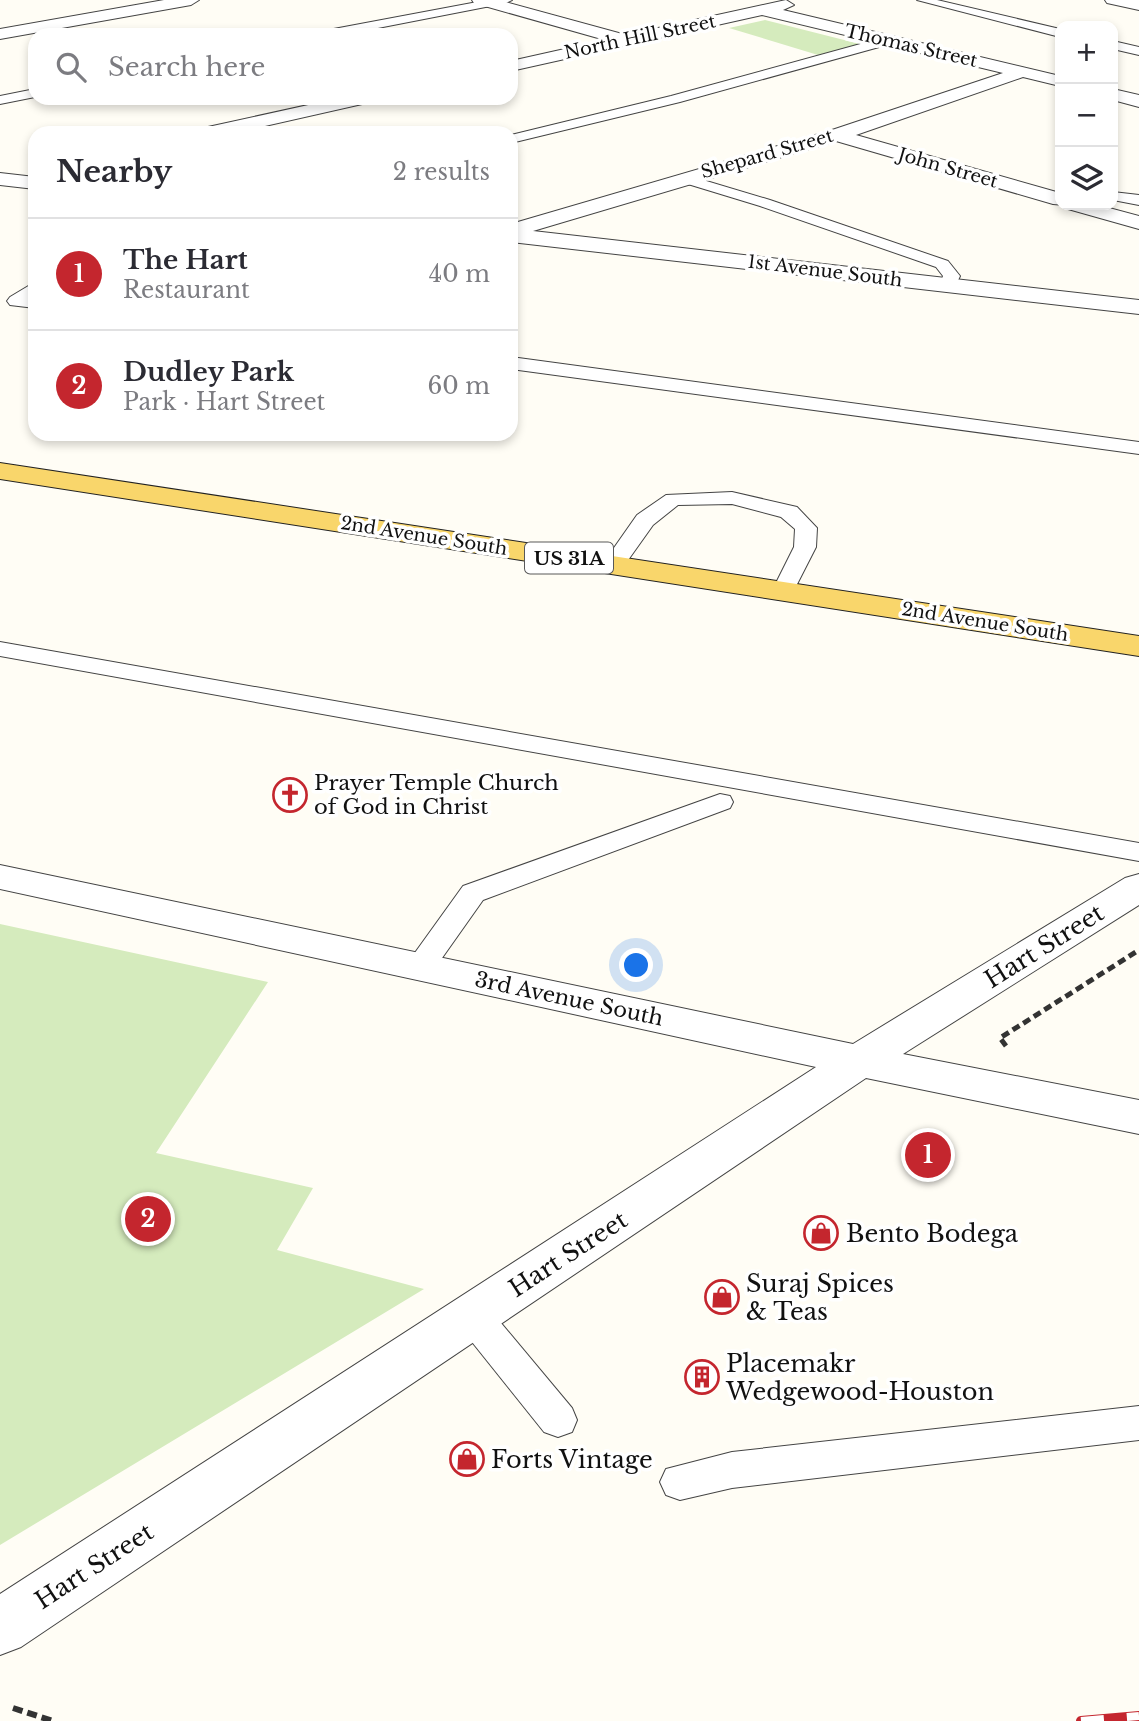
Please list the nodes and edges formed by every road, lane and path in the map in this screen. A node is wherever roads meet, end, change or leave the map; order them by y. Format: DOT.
graph roads {
  1 [pos="90,0"];
  2 [pos="191,0"];
  3 [pos="923,0"];
  4 [pos="1113,0"];
  5 [pos="491,1"];
  6 [pos="798,3"];
  7 [pos="1139,5"];
  8 [pos="761,10"];
  9 [pos="119,13"];
  10 [pos="34,28"];
  11 [pos="358,28"];
  12 [pos="28,29"];
  13 [pos="1055,32"];
  14 [pos="0,34"];
  15 [pos="625,40"];
  16 [pos="886,41"];
  17 [pos="1118,46"];
  18 [pos="1139,51"];
  19 [pos="518,63"];
  20 [pos="1022,72"];
  21 [pos="1055,81"];
  22 [pos="28,94"];
  23 [pos="1118,95"];
  24 [pos="0,100"];
  25 [pos="1139,101"];
  26 [pos="334,105"];
  27 [pos="239,126"];
  28 [pos="836,135"];
  29 [pos="518,137"];
  30 [pos="683,178"];
  31 [pos="1055,196"];
  32 [pos="1118,197"];
  33 [pos="1139,200"];
  34 [pos="1093,210"];
  35 [pos="1139,223"];
  36 [pos="518,231"];
  37 [pos="518,234"];
  38 [pos="948,285"];
  39 [pos="1139,285"];
  40 [pos="28,290"];
  41 [pos="8,300"];
  42 [pos="28,302"];
  43 [pos="1108,304"];
  44 [pos="1139,307"];
  45 [pos="518,364"];
  46 [pos="1139,447"];
  47 [pos="0,471"];
  48 [pos="613,565"];
  49 [pos="783,591"];
  50 [pos="1139,646"];
  51 [pos="0,649"];
  52 [pos="720,802"];
  53 [pos="1139,852"];
  54 [pos="0,877"];
  55 [pos="1139,887"];
  56 [pos="1139,950"];
  57 [pos="419,968"];
  58 [pos="1000,1038"];
  59 [pos="859,1061"];
  60 [pos="1139,1117"];
  61 [pos="473,1316"];
  62 [pos="558,1420"];
  63 [pos="1139,1423"];
  64 [pos="680,1482"];
  65 [pos="0,1627"];
  66 [pos="13,1708"];
  67 [pos="53,1721"];
  1 -- 9 [label="street"];
  2 -- 9 [label="street"];
  3 -- 13 [label="lane"];
  4 -- 7 [label="street"];
  5 -- 11 [label="lane"];
  5 -- 15 [label="street"];
  6 -- 8 [label="street, North Hill Street"];
  8 -- 15 [label="street, North Hill Street"];
  8 -- 16 [label="street, Thomas Street"];
  9 -- 10 [label="street"];
  12 -- 14 [label="street"];
  15 -- 19 [label="street, North Hill Street"];
  16 -- 20 [label="street, Thomas Street"];
  16 -- 29 [label="lane"];
  17 -- 18 [label="lane"];
  20 -- 21 [label="street, Thomas Street"];
  20 -- 28 [label="street, Shepard Street"];
  22 -- 24 [label="lane"];
  23 -- 25 [label="street"];
  26 -- 27 [label="street"];
  28 -- 30 [label="street, Shepard Street"];
  28 -- 31 [label="street, John Street"];
  30 -- 36 [label="street, Shepard Street"];
  30 -- 38 [label="lane"];
  32 -- 33 [label="lane"];
  34 -- 35 [label="street"];
  37 -- 38 [label="street, 1st Avenue South"];
  38 -- 43 [label="street, 1st Avenue South"];
  39 -- 43 [label="street"];
  40 -- 41 [label="lane"];
  41 -- 42 [label="lane"];
  43 -- 44 [label="street, 1st Avenue South"];
  45 -- 46 [label="lane"];
  47 -- 48 [label="main road, 2nd Avenue South / US 31A"];
  48 -- 49 [label="main road, 2nd Avenue South / US 31A"];
  48 -- 49 [label="lane"];
  49 -- 50 [label="main road, 2nd Avenue South / US 31A"];
  51 -- 53 [label="lane"];
  52 -- 57 [label="lane"];
  54 -- 57 [label="street, 3rd Avenue South"];
  55 -- 59 [label="street, Hart Street"];
  56 -- 58 [label="path"];
  57 -- 59 [label="street, 3rd Avenue South"];
  59 -- 60 [label="street, 3rd Avenue South"];
  59 -- 61 [label="street, Hart Street"];
  61 -- 62 [label="lane"];
  61 -- 65 [label="street, Hart Street"];
  63 -- 64 [label="lane"];
  66 -- 67 [label="path"];
}
